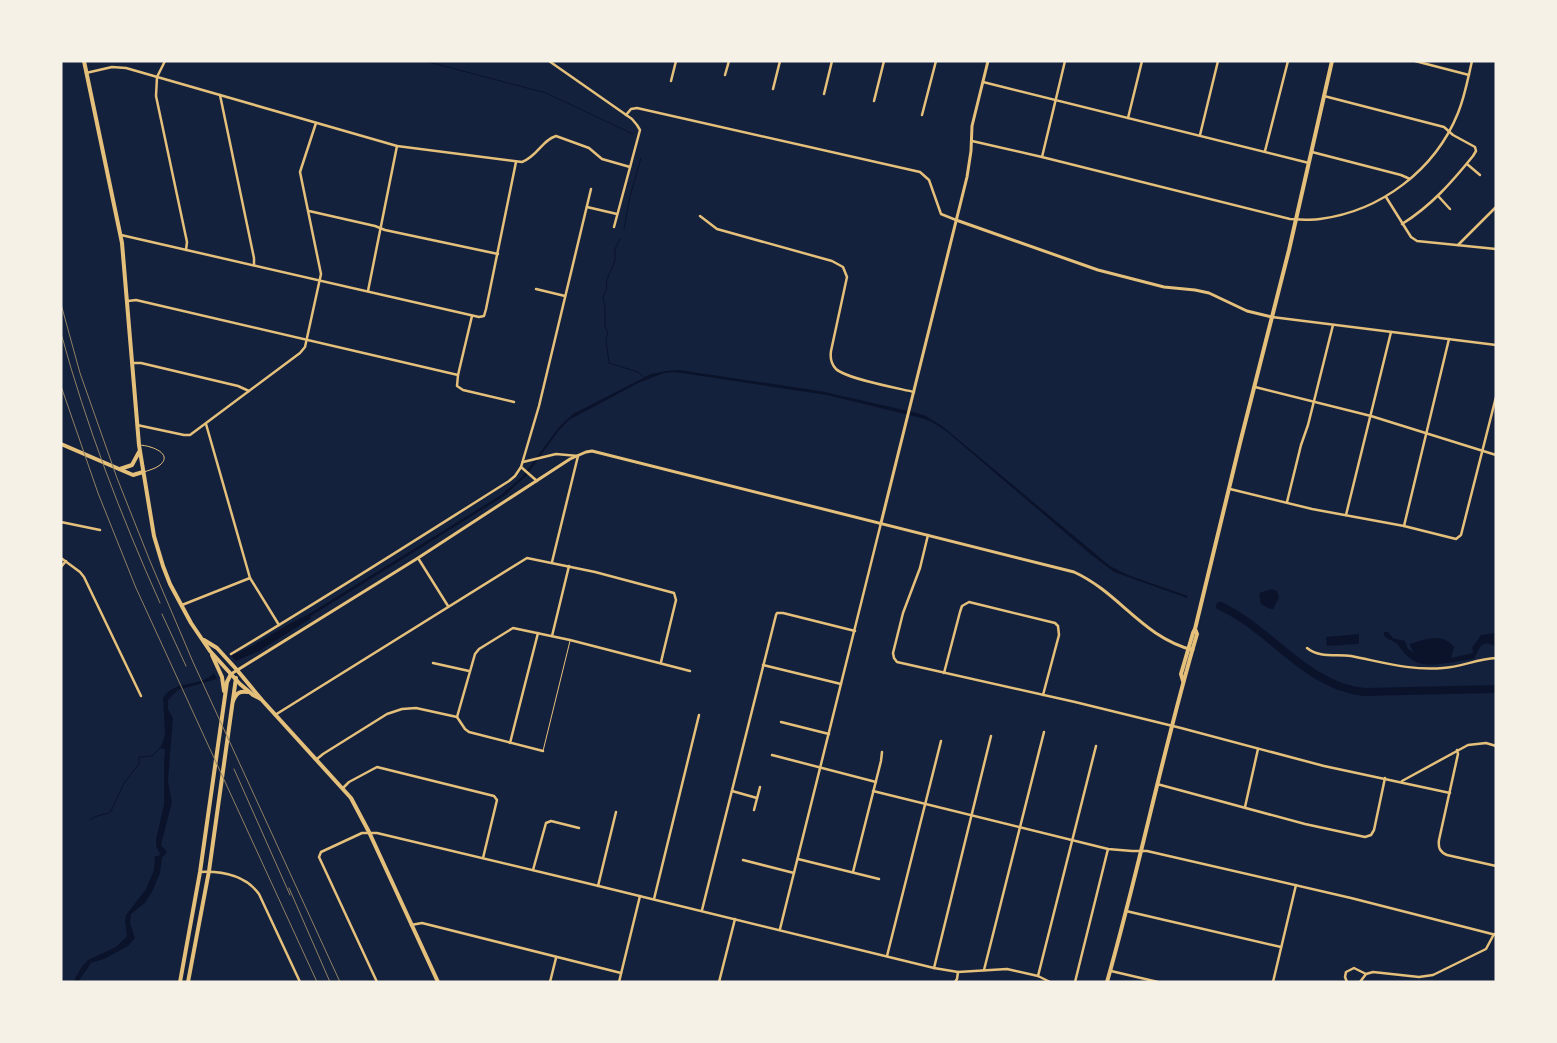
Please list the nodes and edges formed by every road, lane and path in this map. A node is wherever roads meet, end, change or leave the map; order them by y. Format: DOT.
graph roads {
  1 [pos="84,61"];
  2 [pos="166,61"];
  3 [pos="549,61"];
  4 [pos="676,61"];
  5 [pos="729,61"];
  6 [pos="780,61"];
  7 [pos="832,61"];
  8 [pos="884,61"];
  9 [pos="936,61"];
  10 [pos="988,61"];
  11 [pos="1065,61"];
  12 [pos="1142,61"];
  13 [pos="1218,61"];
  14 [pos="1288,61"];
  15 [pos="1332,61"];
  16 [pos="1415,61"];
  17 [pos="1472,61"];
  18 [pos="86,73"];
  19 [pos="725,75"];
  20 [pos="1468,75"];
  21 [pos="157,77"];
  22 [pos="671,81"];
  23 [pos="983,82"];
  24 [pos="773,89"];
  25 [pos="824,94"];
  26 [pos="220,95"];
  27 [pos="1324,96"];
  28 [pos="1055,100"];
  29 [pos="874,101"];
  30 [pos="626,115"];
  31 [pos="922,115"];
  32 [pos="1128,118"];
  33 [pos="316,123"];
  34 [pos="1449,131"];
  35 [pos="1200,135"];
  36 [pos="972,141"];
  37 [pos="397,146"];
  38 [pos="1265,151"];
  39 [pos="1312,152"];
  40 [pos="1042,157"];
  41 [pos="516,162"];
  42 [pos="1309,163"];
  43 [pos="1467,164"];
  44 [pos="630,167"];
  45 [pos="1480,175"];
  46 [pos="1410,179"];
  47 [pos="591,189"];
  48 [pos="1386,197"];
  49 [pos="1439,197"];
  50 [pos="586,207"];
  51 [pos="1496,207"];
  52 [pos="1450,208"];
  53 [pos="309,211"];
  54 [pos="617,214"];
  55 [pos="700,216"];
  56 [pos="1296,219"];
  57 [pos="956,220"];
  58 [pos="1402,224"];
  59 [pos="614,226"];
  60 [pos="381,228"];
  61 [pos="121,235"];
  62 [pos="1458,245"];
  63 [pos="186,250"];
  64 [pos="1496,250"];
  65 [pos="498,254"];
  66 [pos="254,265"];
  67 [pos="320,281"];
  68 [pos="536,289"];
  69 [pos="368,291"];
  70 [pos="565,296"];
  71 [pos="128,301"];
  72 [pos="472,316"];
  73 [pos="1272,317"];
  74 [pos="1333,325"];
  75 [pos="1391,332"];
  76 [pos="306,339"];
  77 [pos="1449,340"];
  78 [pos="1496,345"];
  79 [pos="133,363"];
  80 [pos="458,375"];
  81 [pos="1255,387"];
  82 [pos="249,391"];
  83 [pos="914,392"];
  84 [pos="1496,397"];
  85 [pos="1314,401"];
  86 [pos="514,402"];
  87 [pos="1371,416"];
  88 [pos="206,424"];
  89 [pos="137,425"];
  90 [pos="1426,434"];
  91 [pos="61,444"];
  92 [pos="139,445"];
  93 [pos="140,451"];
  94 [pos="1482,451"];
  95 [pos="1496,455"];
  96 [pos="578,456"];
  97 [pos="523,462"];
  98 [pos="521,467"];
  99 [pos="118,468"];
  100 [pos="143,472"];
  101 [pos="537,481"];
  102 [pos="1230,489"];
  103 [pos="1287,502"];
  104 [pos="1346,515"];
  105 [pos="61,522"];
  106 [pos="881,523"];
  107 [pos="1404,526"];
  108 [pos="100,530"];
  109 [pos="928,535"];
  110 [pos="61,558"];
  111 [pos="418,558"];
  112 [pos="66,562"];
  113 [pos="552,562"];
  114 [pos="569,566"];
  115 [pos="61,567"];
  116 [pos="250,578"];
  117 [pos="181,605"];
  118 [pos="448,606"];
  119 [pos="279,626"];
  120 [pos="855,631"];
  121 [pos="538,633"];
  122 [pos="552,636"];
  123 [pos="203,639"];
  124 [pos="570,640"];
  125 [pos="1307,648"];
  126 [pos="1191,649"];
  127 [pos="210,651"];
  128 [pos="231,654"];
  129 [pos="1496,658"];
  130 [pos="661,662"];
  131 [pos="433,663"];
  132 [pos="763,665"];
  133 [pos="469,671"];
  134 [pos="690,671"];
  135 [pos="944,673"];
  136 [pos="231,674"];
  137 [pos="236,674"];
  138 [pos="841,684"];
  139 [pos="253,695"];
  140 [pos="1043,695"];
  141 [pos="141,696"];
  142 [pos="261,699"];
  143 [pos="224,703"];
  144 [pos="231,705"];
  145 [pos="275,714"];
  146 [pos="700,715"];
  147 [pos="457,717"];
  148 [pos="781,722"];
  149 [pos="1171,726"];
  150 [pos="1044,732"];
  151 [pos="829,734"];
  152 [pos="991,736"];
  153 [pos="941,741"];
  154 [pos="510,742"];
  155 [pos="1096,746"];
  156 [pos="1496,746"];
  157 [pos="1258,749"];
  158 [pos="543,750"];
  159 [pos="1457,750"];
  160 [pos="882,752"];
  161 [pos="772,755"];
  162 [pos="317,759"];
  163 [pos="821,768"];
  164 [pos="1384,778"];
  165 [pos="876,782"];
  166 [pos="1401,782"];
  167 [pos="1157,784"];
  168 [pos="760,787"];
  169 [pos="343,788"];
  170 [pos="731,791"];
  171 [pos="874,791"];
  172 [pos="1450,793"];
  173 [pos="757,798"];
  174 [pos="925,804"];
  175 [pos="1245,807"];
  176 [pos="754,810"];
  177 [pos="616,812"];
  178 [pos="972,815"];
  179 [pos="1019,827"];
  180 [pos="579,828"];
  181 [pos="370,832"];
  182 [pos="1073,840"];
  183 [pos="1108,848"];
  184 [pos="1140,851"];
  185 [pos="483,858"];
  186 [pos="798,859"];
  187 [pos="743,860"];
  188 [pos="1496,866"];
  189 [pos="533,870"];
  190 [pos="209,871"];
  191 [pos="200,872"];
  192 [pos="854,872"];
  193 [pos="794,873"];
  194 [pos="879,879"];
  195 [pos="1296,885"];
  196 [pos="598,886"];
  197 [pos="640,896"];
  198 [pos="654,899"];
  199 [pos="702,910"];
  200 [pos="1126,911"];
  201 [pos="735,919"];
  202 [pos="411,925"];
  203 [pos="780,929"];
  204 [pos="1495,934"];
  205 [pos="1282,947"];
  206 [pos="887,956"];
  207 [pos="556,958"];
  208 [pos="934,968"];
  209 [pos="984,970"];
  210 [pos="1111,970"];
  211 [pos="958,972"];
  212 [pos="621,973"];
  213 [pos="1366,974"];
  214 [pos="1038,976"];
  215 [pos="180,982"];
  216 [pos="188,982"];
  217 [pos="300,982"];
  218 [pos="377,982"];
  219 [pos="438,982"];
  220 [pos="550,982"];
  221 [pos="618,982"];
  222 [pos="719,982"];
  223 [pos="955,982"];
  224 [pos="1050,982"];
  225 [pos="1075,982"];
  226 [pos="1107,982"];
  227 [pos="1158,982"];
  228 [pos="1273,982"];
  229 [pos="1347,982"];
  230 [pos="1360,982"];
  1 -- 18 [label="main road"];
  2 -- 21 [label="street"];
  3 -- 30 [label="street"];
  4 -- 22 [label="street"];
  5 -- 19 [label="street"];
  6 -- 24 [label="street"];
  7 -- 25 [label="street"];
  8 -- 29 [label="street"];
  9 -- 31 [label="street"];
  10 -- 23 [label="street"];
  11 -- 28 [label="street"];
  12 -- 32 [label="street"];
  13 -- 35 [label="street"];
  14 -- 38 [label="street"];
  15 -- 27 [label="main road"];
  16 -- 20 [label="street"];
  17 -- 20 [label="street"];
  18 -- 21 [label="street"];
  18 -- 61 [label="main road"];
  20 -- 34 [label="street"];
  21 -- 26 [label="street"];
  21 -- 63 [label="street"];
  23 -- 28 [label="street"];
  23 -- 36 [label="street"];
  26 -- 33 [label="street"];
  26 -- 66 [label="street"];
  27 -- 34 [label="street"];
  27 -- 39 [label="main road"];
  28 -- 32 [label="street"];
  28 -- 40 [label="street"];
  30 -- 44 [label="street"];
  30 -- 57 [label="street"];
  32 -- 35 [label="street"];
  33 -- 37 [label="street"];
  33 -- 53 [label="street"];
  34 -- 43 [label="street"];
  34 -- 46 [label="street"];
  35 -- 38 [label="street"];
  36 -- 40 [label="street"];
  36 -- 57 [label="street"];
  37 -- 41 [label="street"];
  37 -- 60 [label="street"];
  38 -- 42 [label="street"];
  39 -- 42 [label="main road"];
  39 -- 46 [label="street"];
  40 -- 56 [label="street"];
  41 -- 44 [label="street"];
  41 -- 65 [label="street"];
  42 -- 56 [label="main road"];
  43 -- 45 [label="street"];
  43 -- 49 [label="street"];
  44 -- 54 [label="street"];
  46 -- 48 [label="street"];
  47 -- 50 [label="street"];
  48 -- 56 [label="street"];
  48 -- 58 [label="street"];
  49 -- 52 [label="street"];
  49 -- 58 [label="street"];
  50 -- 54 [label="street"];
  50 -- 70 [label="street"];
  51 -- 62 [label="street"];
  53 -- 60 [label="street"];
  53 -- 67 [label="street"];
  54 -- 59 [label="street"];
  55 -- 83 [label="street"];
  56 -- 73 [label="main road"];
  57 -- 73 [label="street"];
  57 -- 83 [label="street"];
  58 -- 62 [label="street"];
  60 -- 65 [label="street"];
  60 -- 69 [label="street"];
  61 -- 63 [label="street"];
  61 -- 71 [label="main road"];
  62 -- 64 [label="street"];
  63 -- 66 [label="street"];
  65 -- 72 [label="street"];
  66 -- 67 [label="street"];
  67 -- 69 [label="street"];
  67 -- 76 [label="street"];
  68 -- 70 [label="street"];
  69 -- 72 [label="street"];
  70 -- 97 [label="street"];
  71 -- 76 [label="street"];
  71 -- 79 [label="main road"];
  72 -- 80 [label="street"];
  73 -- 74 [label="street"];
  73 -- 81 [label="main road"];
  74 -- 75 [label="street"];
  74 -- 85 [label="street"];
  75 -- 77 [label="street"];
  75 -- 87 [label="street"];
  76 -- 80 [label="street"];
  76 -- 82 [label="street"];
  77 -- 78 [label="street"];
  77 -- 90 [label="street"];
  79 -- 82 [label="street"];
  79 -- 89 [label="main road"];
  80 -- 86 [label="street"];
  81 -- 85 [label="street"];
  81 -- 102 [label="main road"];
  82 -- 88 [label="street"];
  83 -- 106 [label="street"];
  84 -- 94 [label="street"];
  85 -- 87 [label="street"];
  85 -- 103 [label="street"];
  87 -- 90 [label="street"];
  87 -- 104 [label="street"];
  88 -- 89 [label="street"];
  88 -- 116 [label="street"];
  89 -- 92 [label="main road"];
  90 -- 94 [label="street"];
  90 -- 107 [label="street"];
  91 -- 99 [label="main road"];
  92 -- 93 [label="main road"];
  92 -- 100 [label="lane"];
  93 -- 99 [label="main road"];
  93 -- 100 [label="main road"];
  94 -- 95 [label="street"];
  94 -- 107 [label="street"];
  96 -- 97 [label="street"];
  96 -- 101 [label="street"];
  96 -- 106 [label="street"];
  96 -- 113 [label="street"];
  97 -- 98 [label="street"];
  98 -- 101 [label="street"];
  98 -- 119 [label="street"];
  99 -- 100 [label="main road"];
  100 -- 117 [label="main road"];
  101 -- 111 [label="street"];
  102 -- 103 [label="street"];
  102 -- 126 [label="main road"];
  103 -- 104 [label="street"];
  104 -- 107 [label="street"];
  105 -- 108 [label="street"];
  106 -- 109 [label="street"];
  106 -- 120 [label="street"];
  109 -- 126 [label="street"];
  109 -- 135 [label="street"];
  110 -- 112 [label="street"];
  111 -- 118 [label="street"];
  111 -- 137 [label="street"];
  112 -- 115 [label="street"];
  112 -- 141 [label="street"];
  113 -- 114 [label="street"];
  113 -- 118 [label="street"];
  114 -- 122 [label="street"];
  114 -- 130 [label="street"];
  116 -- 117 [label="street"];
  116 -- 119 [label="street"];
  117 -- 123 [label="main road"];
  118 -- 145 [label="street"];
  119 -- 128 [label="street"];
  120 -- 132 [label="street"];
  120 -- 138 [label="street"];
  121 -- 122 [label="street"];
  121 -- 133 [label="street"];
  121 -- 154 [label="street"];
  122 -- 124 [label="street"];
  123 -- 127 [label="main road"];
  123 -- 137 [label="main road"];
  124 -- 130 [label="street"];
  124 -- 158 [label="lane"];
  125 -- 129 [label="street"];
  126 -- 149 [label="main road"];
  127 -- 136 [label="main road"];
  127 -- 143 [label="main road"];
  130 -- 134 [label="street"];
  131 -- 133 [label="street"];
  132 -- 138 [label="street"];
  132 -- 170 [label="street"];
  133 -- 147 [label="street"];
  135 -- 140 [label="street"];
  135 -- 140 [label="street"];
  136 -- 137 [label="main road"];
  136 -- 137 [label="street"];
  136 -- 143 [label="main road"];
  137 -- 139 [label="main road"];
  137 -- 142 [label="main road"];
  137 -- 144 [label="main road"];
  138 -- 151 [label="street"];
  139 -- 142 [label="main road"];
  139 -- 144 [label="main road"];
  140 -- 149 [label="street"];
  142 -- 145 [label="main road"];
  143 -- 191 [label="main road"];
  144 -- 190 [label="main road"];
  145 -- 162 [label="main road"];
  146 -- 198 [label="street"];
  147 -- 154 [label="street"];
  147 -- 162 [label="street"];
  148 -- 151 [label="street"];
  149 -- 157 [label="street"];
  149 -- 167 [label="main road"];
  150 -- 179 [label="street"];
  151 -- 163 [label="street"];
  152 -- 178 [label="street"];
  153 -- 174 [label="street"];
  154 -- 158 [label="street"];
  155 -- 182 [label="street"];
  156 -- 159 [label="street"];
  157 -- 164 [label="street"];
  157 -- 175 [label="street"];
  159 -- 166 [label="street"];
  159 -- 172 [label="street"];
  160 -- 165 [label="street"];
  161 -- 163 [label="street"];
  162 -- 169 [label="main road"];
  163 -- 165 [label="street"];
  163 -- 186 [label="street"];
  164 -- 166 [label="street"];
  164 -- 175 [label="street"];
  165 -- 171 [label="street"];
  166 -- 172 [label="street"];
  167 -- 175 [label="street"];
  167 -- 184 [label="main road"];
  168 -- 173 [label="street"];
  169 -- 181 [label="main road"];
  169 -- 185 [label="street"];
  170 -- 173 [label="street"];
  170 -- 199 [label="street"];
  171 -- 174 [label="street"];
  171 -- 192 [label="street"];
  172 -- 188 [label="street"];
  173 -- 176 [label="street"];
  174 -- 178 [label="street"];
  174 -- 206 [label="street"];
  177 -- 196 [label="street"];
  178 -- 179 [label="street"];
  178 -- 208 [label="street"];
  179 -- 182 [label="street"];
  179 -- 209 [label="street"];
  180 -- 189 [label="street"];
  181 -- 185 [label="street"];
  181 -- 202 [label="main road"];
  181 -- 218 [label="street"];
  182 -- 183 [label="street"];
  182 -- 214 [label="street"];
  183 -- 184 [label="street"];
  183 -- 225 [label="street"];
  184 -- 195 [label="street"];
  184 -- 200 [label="main road"];
  185 -- 189 [label="street"];
  186 -- 192 [label="street"];
  186 -- 193 [label="street"];
  187 -- 193 [label="street"];
  189 -- 196 [label="street"];
  190 -- 191 [label="street"];
  190 -- 216 [label="main road"];
  190 -- 217 [label="street"];
  191 -- 215 [label="main road"];
  192 -- 194 [label="street"];
  193 -- 203 [label="street"];
  195 -- 204 [label="street"];
  195 -- 205 [label="street"];
  196 -- 197 [label="street"];
  197 -- 198 [label="street"];
  197 -- 212 [label="street"];
  198 -- 199 [label="street"];
  199 -- 201 [label="street"];
  200 -- 205 [label="street"];
  200 -- 210 [label="main road"];
  201 -- 203 [label="street"];
  201 -- 222 [label="street"];
  202 -- 207 [label="street"];
  202 -- 219 [label="main road"];
  203 -- 206 [label="street"];
  204 -- 213 [label="street"];
  205 -- 228 [label="street"];
  206 -- 208 [label="street"];
  207 -- 212 [label="street"];
  207 -- 220 [label="street"];
  208 -- 211 [label="street"];
  209 -- 211 [label="street"];
  209 -- 214 [label="street"];
  210 -- 226 [label="main road"];
  210 -- 227 [label="street"];
  211 -- 223 [label="street"];
  212 -- 221 [label="street"];
  213 -- 229 [label="street"];
  213 -- 230 [label="street"];
  214 -- 224 [label="street"];
}
